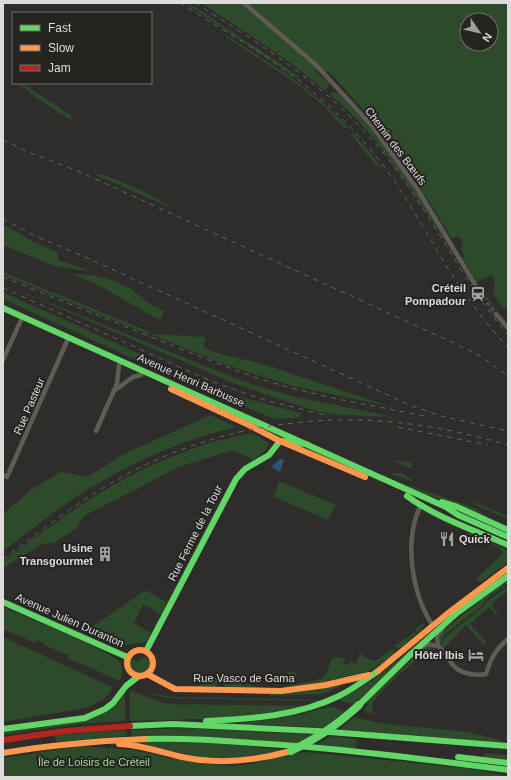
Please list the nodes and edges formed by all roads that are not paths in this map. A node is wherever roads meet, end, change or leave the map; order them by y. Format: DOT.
graph roads {
  1 [pos="244,3"];
  2 [pos="476,286"];
  3 [pos="3,308"];
  4 [pos="3,313"];
  5 [pos="496,314"];
  6 [pos="21,320"];
  7 [pos="508,328"];
  8 [pos="67,341"];
  9 [pos="3,360"];
  10 [pos="119,365"];
  11 [pos="141,375"];
  12 [pos="114,391"];
  13 [pos="96,431"];
  14 [pos="280,441"];
  15 [pos="307,444"];
  16 [pos="5,476"];
  17 [pos="368,476"];
  18 [pos="407,496"];
  19 [pos="430,500"];
  20 [pos="421,505"];
  21 [pos="451,511"];
  22 [pos="508,530"];
  23 [pos="508,538"];
  24 [pos="508,545"];
  25 [pos="508,568"];
  26 [pos="508,576"];
  27 [pos="3,602"];
  28 [pos="448,622"];
  29 [pos="434,626"];
  30 [pos="508,639"];
  31 [pos="438,646"];
  32 [pos="146,651"];
  33 [pos="410,656"];
  34 [pos="127,657"];
  35 [pos="153,665"];
  36 [pos="129,671"];
  37 [pos="378,671"];
  38 [pos="143,675"];
  39 [pos="159,680"];
  40 [pos="126,686"];
  41 [pos="173,724"];
  42 [pos="3,729"];
  43 [pos="365,736"];
  44 [pos="3,740"];
  45 [pos="87,742"];
  46 [pos="508,746"];
  47 [pos="508,752"];
  48 [pos="3,753"];
  49 [pos="388,754"];
  50 [pos="508,763"];
  51 [pos="508,770"];
  1 -- 2 [label="street, Chemin des Bœufs"];
  3 -- 15 [label="main road, Avenue Henri Barbusse"];
  4 -- 6 [label="main road, Avenue Henri Barbusse"];
  5 -- 7 [label="street"];
  6 -- 8 [label="main road, Avenue Henri Barbusse"];
  6 -- 9 [label="street"];
  8 -- 10 [label="main road, Avenue Henri Barbusse"];
  8 -- 16 [label="street, Rue Pasteur"];
  10 -- 11 [label="main road, Avenue Henri Barbusse"];
  10 -- 12 [label="street"];
  11 -- 12 [label="street"];
  11 -- 14 [label="main road, Avenue Henri Barbusse"];
  12 -- 13 [label="street"];
  14 -- 15 [label="main road"];
  14 -- 17 [label="main road, Avenue Henri Barbusse"];
  14 -- 32 [label="main road, Rue Ferme de la Tour"];
  15 -- 17 [label="main road, Avenue Henri Barbusse"];
  17 -- 18 [label="main road"];
  17 -- 19 [label="main road"];
  18 -- 20 [label="main road"];
  18 -- 21 [label="main road"];
  19 -- 21 [label="main road"];
  19 -- 22 [label="main road"];
  20 -- 24 [label="main road"];
  20 -- 29 [label="street"];
  21 -- 23 [label="main road"];
  25 -- 29 [label="main road"];
  26 -- 28 [label="main road"];
  27 -- 34 [label="main road, Avenue Julien Duranton"];
  28 -- 31 [label="street"];
  28 -- 33 [label="main road"];
  29 -- 37 [label="main road"];
  30 -- 31 [label="street"];
  31 -- 33 [label="street"];
  32 -- 34 [label="main road"];
  32 -- 35 [label="main road"];
  33 -- 45 [label="main road, bridge"];
  34 -- 36 [label="main road"];
  35 -- 38 [label="main road"];
  35 -- 39 [label="main road"];
  36 -- 38 [label="main road"];
  36 -- 40 [label="main road"];
  37 -- 39 [label="main road, Rue Vasco de Gama"];
  37 -- 41 [label="main road"];
  38 -- 39 [label="main road, Rue Vasco de Gama"];
  38 -- 40 [label="main road"];
  40 -- 42 [label="main road"];
  41 -- 43 [label="main road"];
  41 -- 44 [label="main road"];
  43 -- 46 [label="main road"];
  43 -- 47 [label="main road"];
  45 -- 48 [label="main road"];
  45 -- 49 [label="main road"];
  49 -- 50 [label="main road"];
  49 -- 51 [label="main road"];
}
